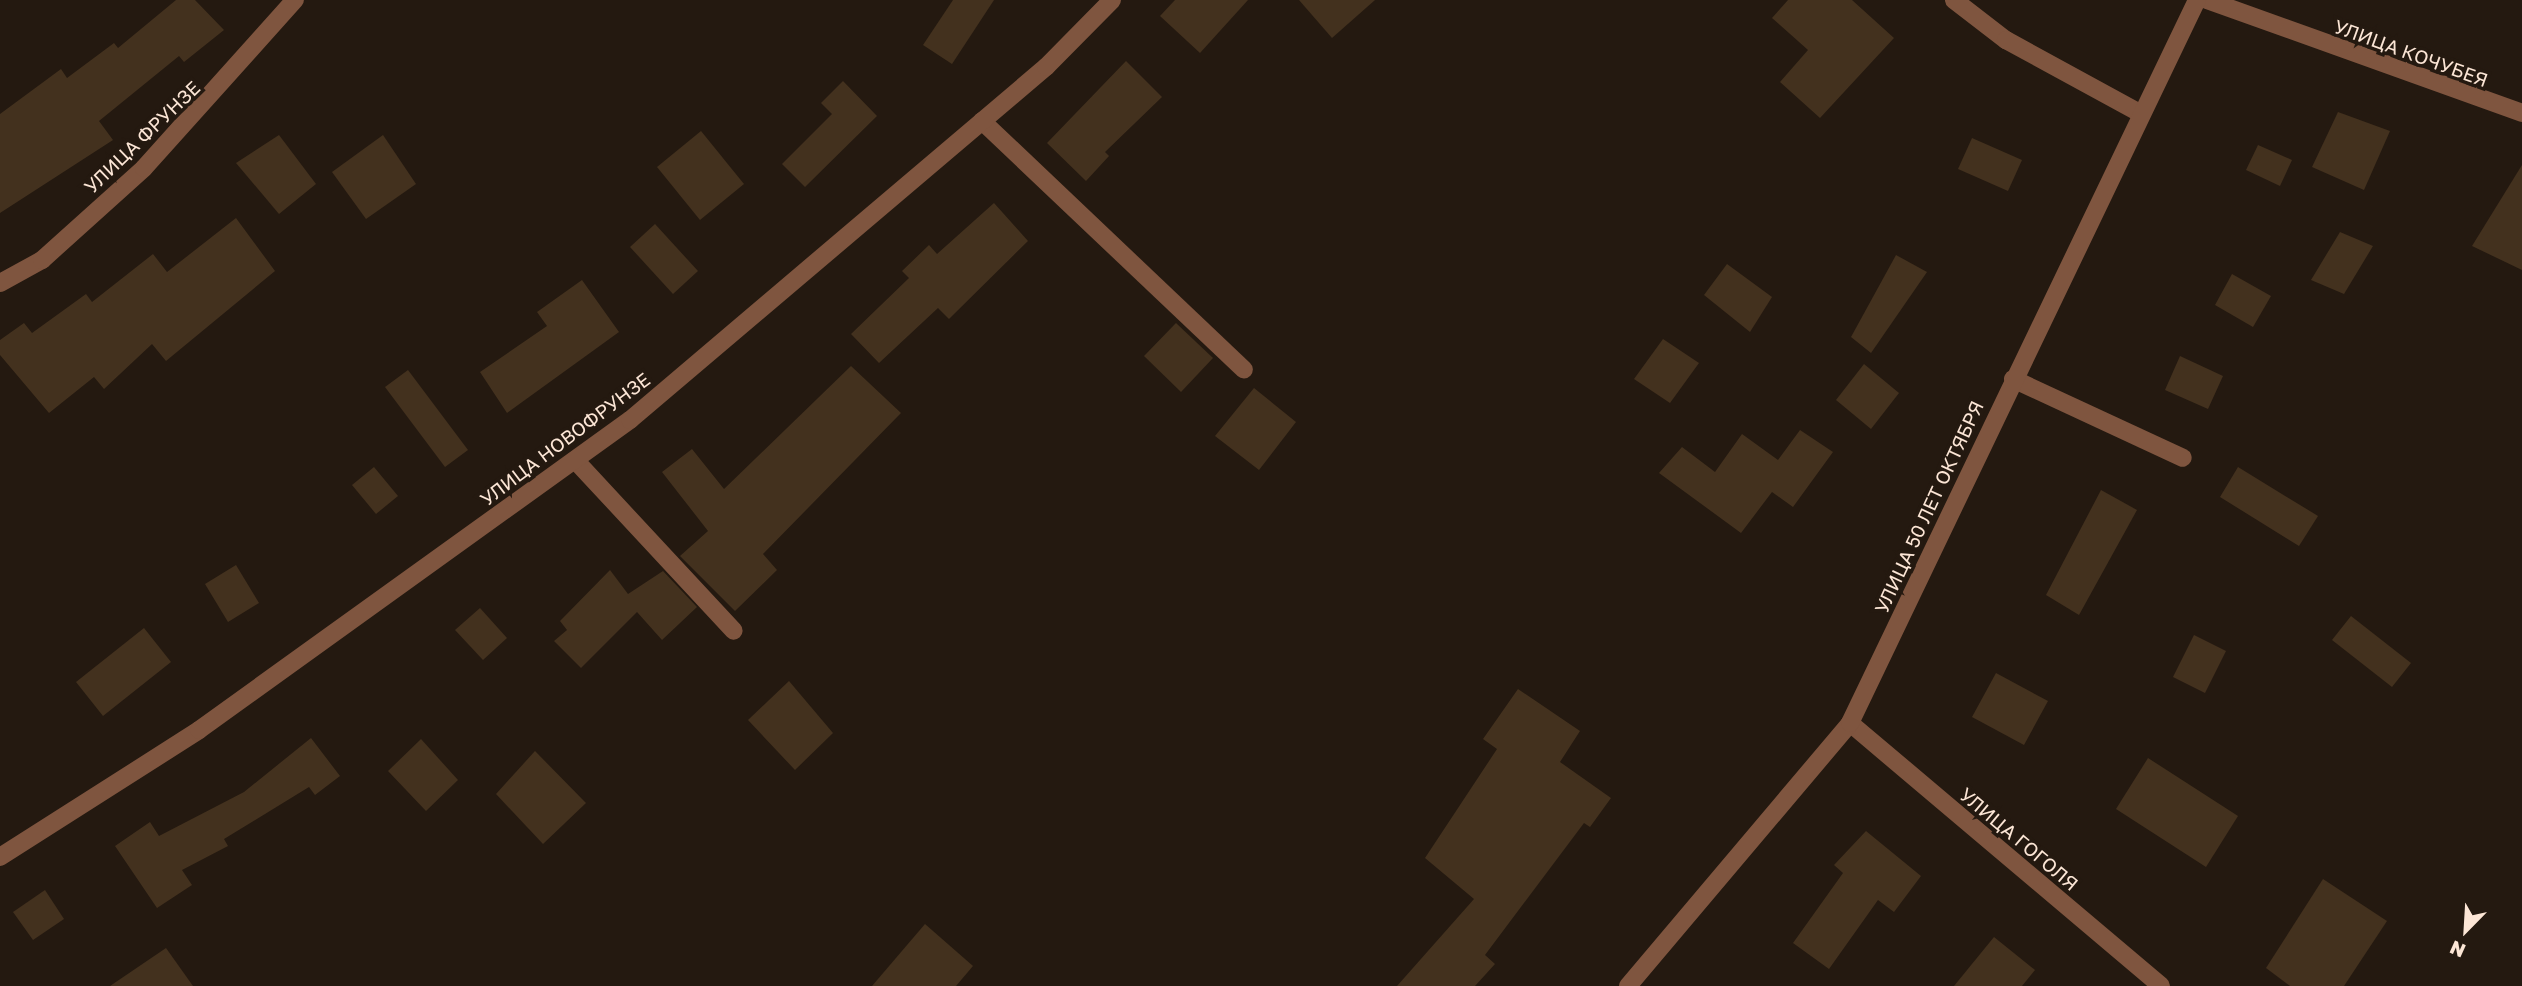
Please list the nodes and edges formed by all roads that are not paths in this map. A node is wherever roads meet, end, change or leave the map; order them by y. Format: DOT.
graph roads {
  1 [pos="295,0"];
  2 [pos="1112,0"];
  3 [pos="1954,0"];
  4 [pos="2197,0"];
  5 [pos="2207,0"];
  6 [pos="2138,112"];
  7 [pos="2522,113"];
  8 [pos="982,121"];
  9 [pos="0,283"];
  10 [pos="1244,370"];
  11 [pos="2013,379"];
  12 [pos="2183,458"];
  13 [pos="575,460"];
  14 [pos="734,631"];
  15 [pos="1850,723"];
  16 [pos="0,857"];
  17 [pos="1628,986"];
  18 [pos="2161,986"];
  1 -- 9 [label="street, УЛИЦА ФРУНЗЕ"];
  2 -- 8 [label="street, УЛИЦА НОВОФРУНЗЕ"];
  3 -- 6 [label="street"];
  4 -- 6 [label="street, УЛИЦА 50 ЛЕТ ОКТЯБРЯ"];
  5 -- 7 [label="street, УЛИЦА КОЧУБЕЯ"];
  6 -- 11 [label="street, УЛИЦА 50 ЛЕТ ОКТЯБРЯ"];
  8 -- 10 [label="street"];
  8 -- 13 [label="street, УЛИЦА НОВОФРУНЗЕ"];
  11 -- 12 [label="street"];
  11 -- 15 [label="street, УЛИЦА 50 ЛЕТ ОКТЯБРЯ"];
  13 -- 14 [label="street"];
  13 -- 16 [label="street, УЛИЦА НОВОФРУНЗЕ"];
  15 -- 17 [label="street, УЛИЦА 50 ЛЕТ ОКТЯБРЯ"];
  15 -- 18 [label="street, УЛИЦА ГОГОЛЯ"];
}
